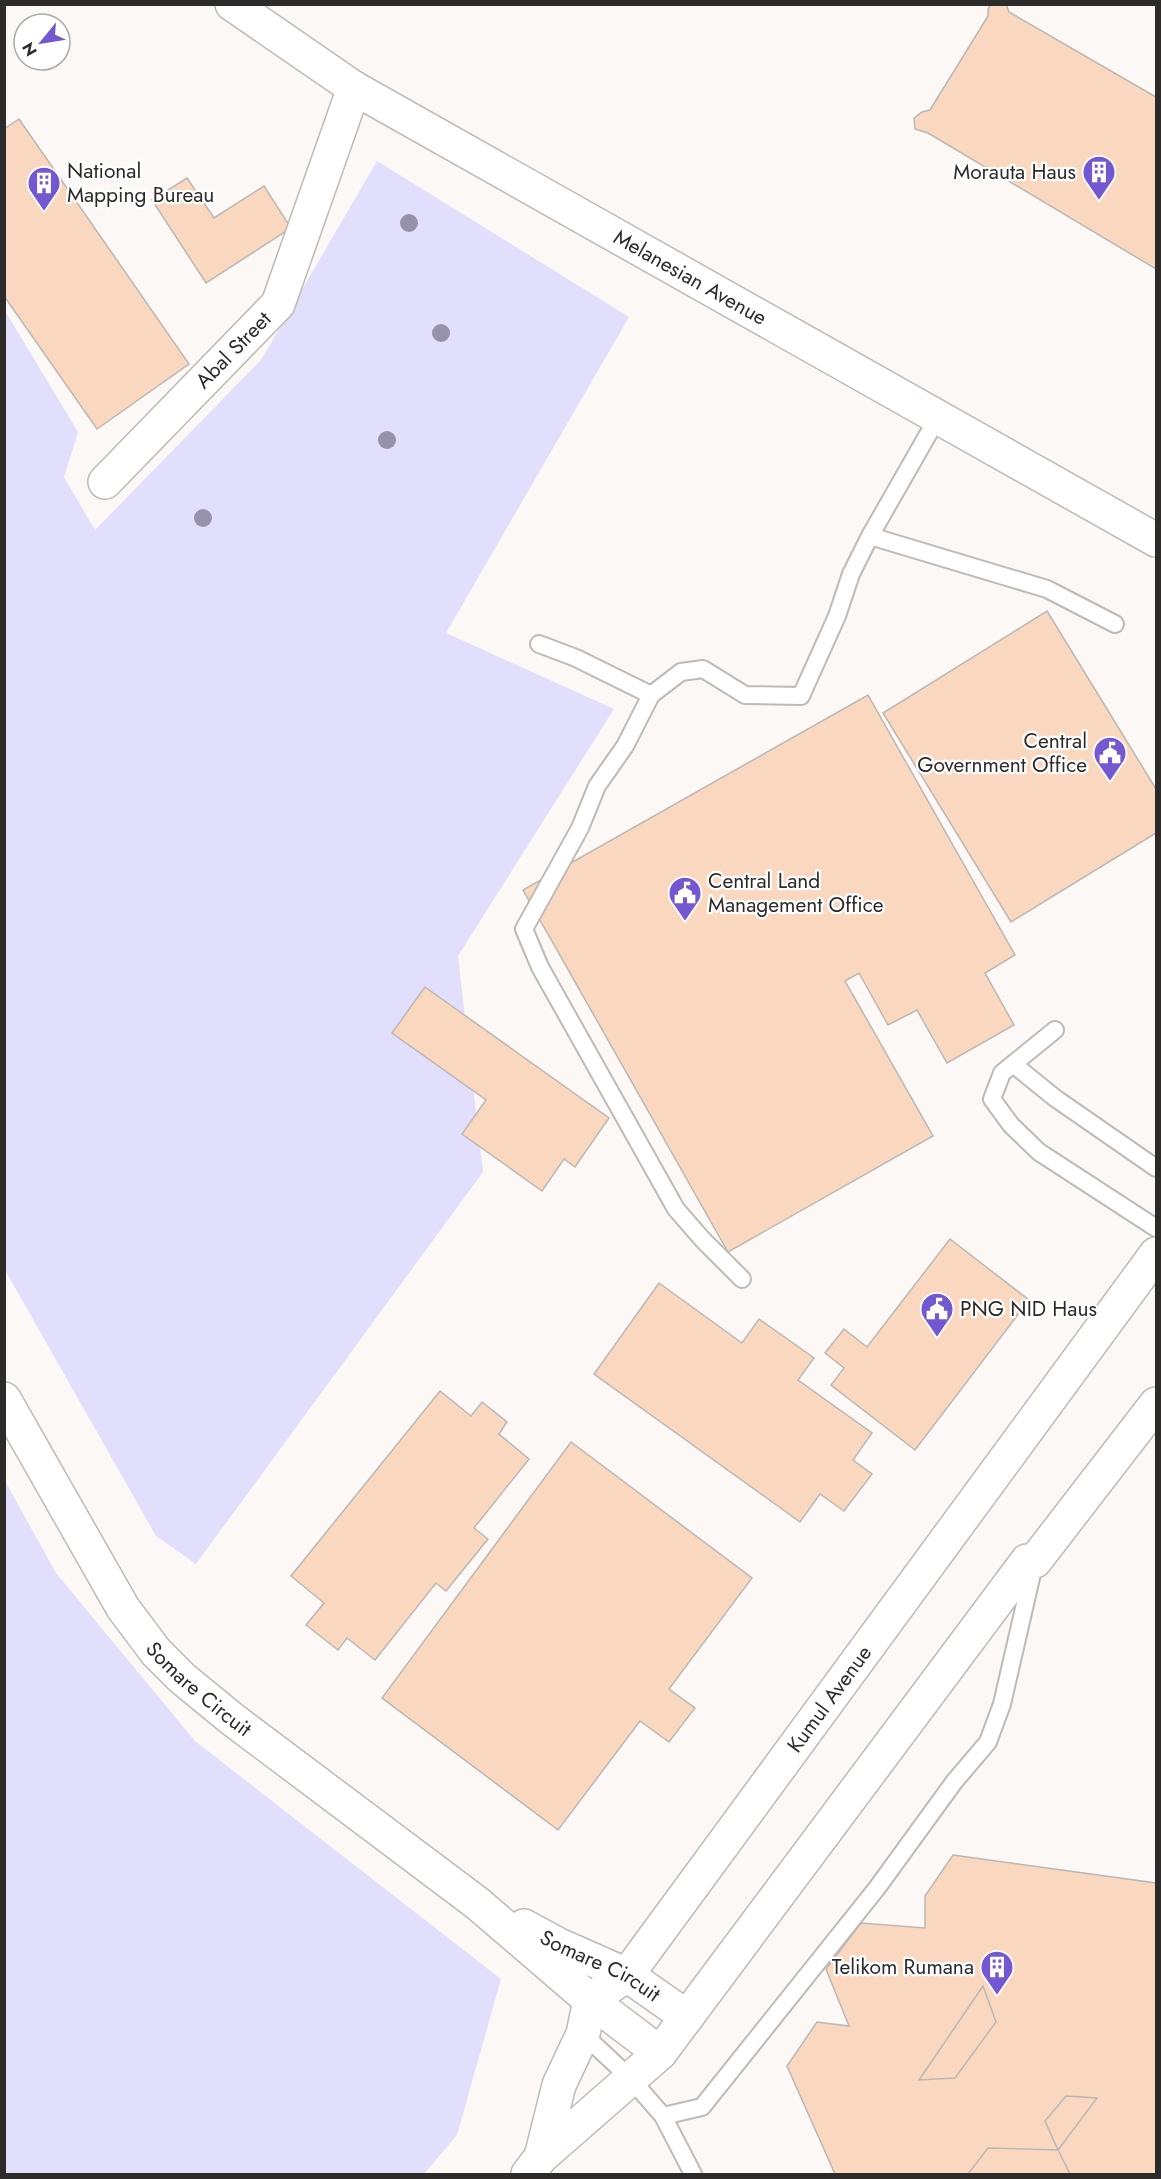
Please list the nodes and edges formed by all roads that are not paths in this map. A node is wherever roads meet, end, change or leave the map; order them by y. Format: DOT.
graph roads {
  1 [pos="232,4"];
  2 [pos="354,88"];
  3 [pos="938,417"];
  4 [pos="105,482"];
  5 [pos="870,536"];
  6 [pos="1156,540"];
  7 [pos="1115,624"];
  8 [pos="539,644"];
  9 [pos="651,695"];
  10 [pos="1055,1030"];
  11 [pos="1013,1064"];
  12 [pos="1156,1168"];
  13 [pos="1156,1228"];
  14 [pos="1156,1254"];
  15 [pos="742,1279"];
  16 [pos="4,1399"];
  17 [pos="1156,1404"];
  18 [pos="1035,1561"];
  19 [pos="477,1903"];
  20 [pos="627,1975"];
  21 [pos="590,2000"];
  22 [pos="687,2017"];
  23 [pos="584,2034"];
  24 [pos="660,2054"];
  25 [pos="630,2078"];
  26 [pos="663,2116"];
  27 [pos="535,2166"];
  28 [pos="693,2175"];
  1 -- 2 [label="street, Melanesian Avenue"];
  2 -- 3 [label="street, Melanesian Avenue"];
  2 -- 4 [label="street, Abal Street"];
  3 -- 5 [label="lane"];
  3 -- 6 [label="street, Melanesian Avenue"];
  5 -- 7 [label="lane"];
  5 -- 9 [label="lane"];
  8 -- 9 [label="lane"];
  9 -- 15 [label="lane"];
  10 -- 11 [label="lane"];
  11 -- 12 [label="lane"];
  11 -- 13 [label="lane"];
  14 -- 20 [label="street, Kumul Avenue"];
  16 -- 19 [label="street, Somare Circuit"];
  17 -- 18 [label="street"];
  18 -- 22 [label="street"];
  18 -- 26 [label="lane"];
  19 -- 20 [label="street, Somare Circuit"];
  19 -- 21 [label="street, Somare Circuit"];
  20 -- 21 [label="street, Kumul Avenue"];
  20 -- 22 [label="street, Somare Circuit"];
  21 -- 23 [label="street"];
  21 -- 24 [label="street, Somare Circuit"];
  22 -- 24 [label="street"];
  23 -- 25 [label="lane"];
  23 -- 27 [label="street"];
  24 -- 25 [label="street"];
  25 -- 26 [label="lane"];
  25 -- 27 [label="street"];
  26 -- 28 [label="lane"];
}
